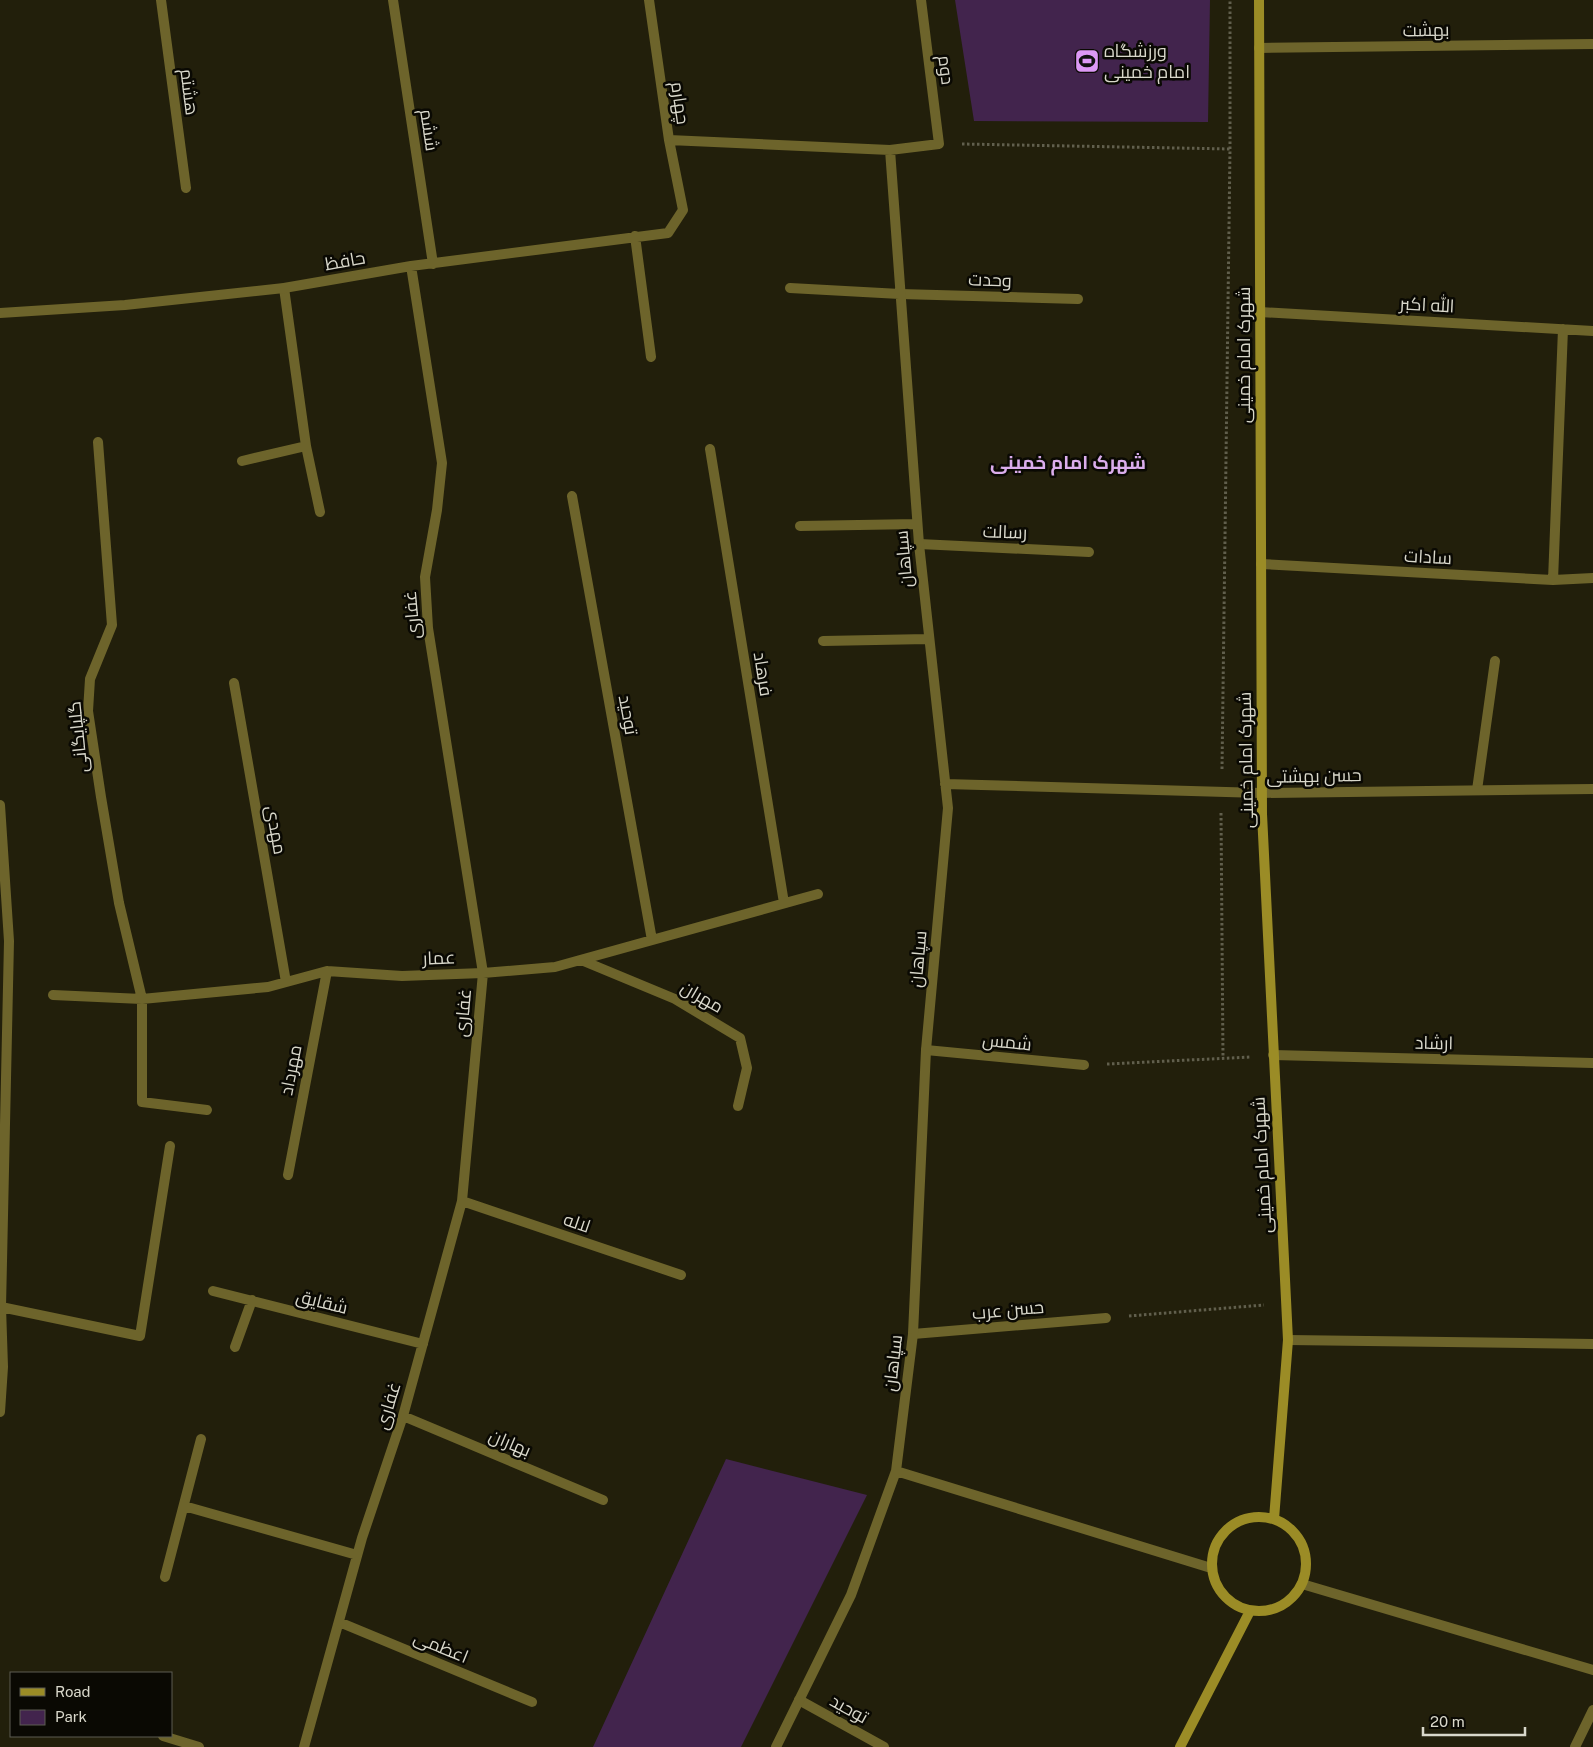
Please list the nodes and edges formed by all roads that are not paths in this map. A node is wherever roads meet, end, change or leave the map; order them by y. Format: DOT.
graph roads {
  1 [pos="161,0"];
  2 [pos="393,0"];
  3 [pos="649,0"];
  4 [pos="921,0"];
  5 [pos="1259,0"];
  6 [pos="1593,44"];
  7 [pos="1259,48"];
  8 [pos="669,140"];
  9 [pos="890,150"];
  10 [pos="186,188"];
  11 [pos="683,210"];
  12 [pos="635,236"];
  13 [pos="432,264"];
  14 [pos="411,266"];
  15 [pos="284,288"];
  16 [pos="790,288"];
  17 [pos="900,294"];
  18 [pos="1078,299"];
  19 [pos="1260,312"];
  20 [pos="0,313"];
  21 [pos="1563,329"];
  22 [pos="1593,331"];
  23 [pos="651,357"];
  24 [pos="98,442"];
  25 [pos="306,446"];
  26 [pos="710,449"];
  27 [pos="242,461"];
  28 [pos="572,496"];
  29 [pos="320,512"];
  30 [pos="918,524"];
  31 [pos="800,526"];
  32 [pos="919,544"];
  33 [pos="1089,552"];
  34 [pos="1261,564"];
  35 [pos="1593,578"];
  36 [pos="1553,580"];
  37 [pos="928,639"];
  38 [pos="823,642"];
  39 [pos="1495,661"];
  40 [pos="234,683"];
  41 [pos="945,784"];
  42 [pos="1593,789"];
  43 [pos="1477,790"];
  44 [pos="1262,793"];
  45 [pos="0,804"];
  46 [pos="818,894"];
  47 [pos="784,904"];
  48 [pos="652,940"];
  49 [pos="5,941"];
  50 [pos="581,960"];
  51 [pos="327,971"];
  52 [pos="483,973"];
  53 [pos="286,982"];
  54 [pos="53,994"];
  55 [pos="142,999"];
  56 [pos="926,1050"];
  57 [pos="1273,1055"];
  58 [pos="1593,1063"];
  59 [pos="1084,1066"];
  60 [pos="738,1106"];
  61 [pos="207,1110"];
  62 [pos="170,1146"];
  63 [pos="288,1175"];
  64 [pos="462,1201"];
  65 [pos="681,1275"];
  66 [pos="213,1291"];
  67 [pos="252,1300"];
  68 [pos="1,1307"];
  69 [pos="1106,1318"];
  70 [pos="913,1334"];
  71 [pos="1288,1340"];
  72 [pos="423,1344"];
  73 [pos="1593,1344"];
  74 [pos="236,1347"];
  75 [pos="0,1412"];
  76 [pos="403,1416"];
  77 [pos="201,1439"];
  78 [pos="896,1471"];
  79 [pos="603,1500"];
  80 [pos="184,1506"];
  81 [pos="1274,1519"];
  82 [pos="357,1555"];
  83 [pos="1211,1568"];
  84 [pos="164,1578"];
  85 [pos="1302,1584"];
  86 [pos="1250,1611"];
  87 [pos="339,1622"];
  88 [pos="1593,1670"];
  89 [pos="799,1700"];
  90 [pos="532,1702"];
  91 [pos="1593,1710"];
  92 [pos="166,1737"];
  93 [pos="199,1747"];
  94 [pos="304,1747"];
  95 [pos="776,1747"];
  96 [pos="884,1747"];
  97 [pos="1180,1747"];
  98 [pos="1575,1747"];
  1 -- 10 [label="street, هشتم"];
  2 -- 13 [label="street, ششم"];
  3 -- 8 [label="street, چهارم"];
  4 -- 9 [label="street, دوم"];
  5 -- 7 [label="street, شهرک امام خمینی"];
  6 -- 7 [label="street, بهشت"];
  7 -- 19 [label="street, شهرک امام خمینی"];
  8 -- 9 [label="street"];
  8 -- 11 [label="street, چهارم"];
  9 -- 17 [label="street, سپاهان"];
  11 -- 12 [label="street, حافظ"];
  12 -- 13 [label="street, حافظ"];
  12 -- 23 [label="street"];
  13 -- 14 [label="street, حافظ"];
  14 -- 15 [label="street, حافظ"];
  14 -- 52 [label="street, غفاری"];
  15 -- 20 [label="street, حافظ"];
  15 -- 25 [label="street"];
  16 -- 17 [label="street, وحدت"];
  17 -- 18 [label="street, وحدت"];
  17 -- 30 [label="street, سپاهان"];
  19 -- 21 [label="street, الله اکبر"];
  19 -- 34 [label="street, شهرک امام خمینی"];
  21 -- 22 [label="street, الله اکبر"];
  21 -- 36 [label="street"];
  24 -- 55 [label="street, گلپایگانی"];
  25 -- 27 [label="street"];
  25 -- 29 [label="street"];
  26 -- 47 [label="street, فرهاد"];
  28 -- 48 [label="street, توحید"];
  30 -- 31 [label="street"];
  30 -- 32 [label="street, سپاهان"];
  32 -- 33 [label="street, رسالت"];
  32 -- 37 [label="street, سپاهان"];
  34 -- 36 [label="street, سادات"];
  34 -- 44 [label="street, شهرک امام خمینی"];
  35 -- 36 [label="street, سادات"];
  37 -- 38 [label="street"];
  37 -- 41 [label="street, سپاهان"];
  39 -- 43 [label="street"];
  40 -- 53 [label="street, مهدی"];
  41 -- 44 [label="street, حسن بهشتی"];
  41 -- 56 [label="street, سپاهان"];
  42 -- 43 [label="street, حسن بهشتی"];
  43 -- 44 [label="street, حسن بهشتی"];
  44 -- 57 [label="street, شهرک امام خمینی"];
  45 -- 49 [label="street"];
  46 -- 47 [label="street, عمار"];
  47 -- 48 [label="street, عمار"];
  48 -- 50 [label="street, عمار"];
  49 -- 68 [label="street"];
  50 -- 52 [label="street, عمار"];
  50 -- 60 [label="street, مهران"];
  51 -- 52 [label="street, عمار"];
  51 -- 53 [label="street, عمار"];
  51 -- 63 [label="street, مهرداد"];
  52 -- 64 [label="street, غفاری"];
  53 -- 55 [label="street, عمار"];
  54 -- 55 [label="street, عمار"];
  55 -- 61 [label="street, گلپایگانی"];
  56 -- 59 [label="street, شمس"];
  56 -- 70 [label="street, سپاهان"];
  57 -- 58 [label="street, ارشاد"];
  57 -- 71 [label="street, شهرک امام خمینی"];
  62 -- 68 [label="street"];
  64 -- 65 [label="street, لاله"];
  64 -- 72 [label="street, غفاری"];
  66 -- 67 [label="street, شقایق"];
  67 -- 72 [label="street, شقایق"];
  67 -- 74 [label="street"];
  68 -- 75 [label="street"];
  69 -- 70 [label="street, حسن عرب"];
  70 -- 78 [label="street, سپاهان"];
  71 -- 73 [label="street"];
  71 -- 81 [label="street, شهرک امام خمینی"];
  72 -- 76 [label="street, غفاری"];
  76 -- 79 [label="street, بهاران"];
  76 -- 82 [label="street, غفاری"];
  77 -- 80 [label="street"];
  78 -- 83 [label="street"];
  78 -- 89 [label="street, سپاهان"];
  80 -- 82 [label="street"];
  80 -- 84 [label="street"];
  81 -- 83 [label="street"];
  81 -- 85 [label="street"];
  82 -- 87 [label="street, غفاری"];
  83 -- 86 [label="street"];
  85 -- 86 [label="street"];
  85 -- 88 [label="street"];
  86 -- 97 [label="street"];
  87 -- 90 [label="street, اعظمی"];
  87 -- 94 [label="street, غفاری"];
  89 -- 95 [label="street, سپاهان"];
  89 -- 96 [label="street, توحید"];
  91 -- 98 [label="street"];
  92 -- 93 [label="street"];
}
